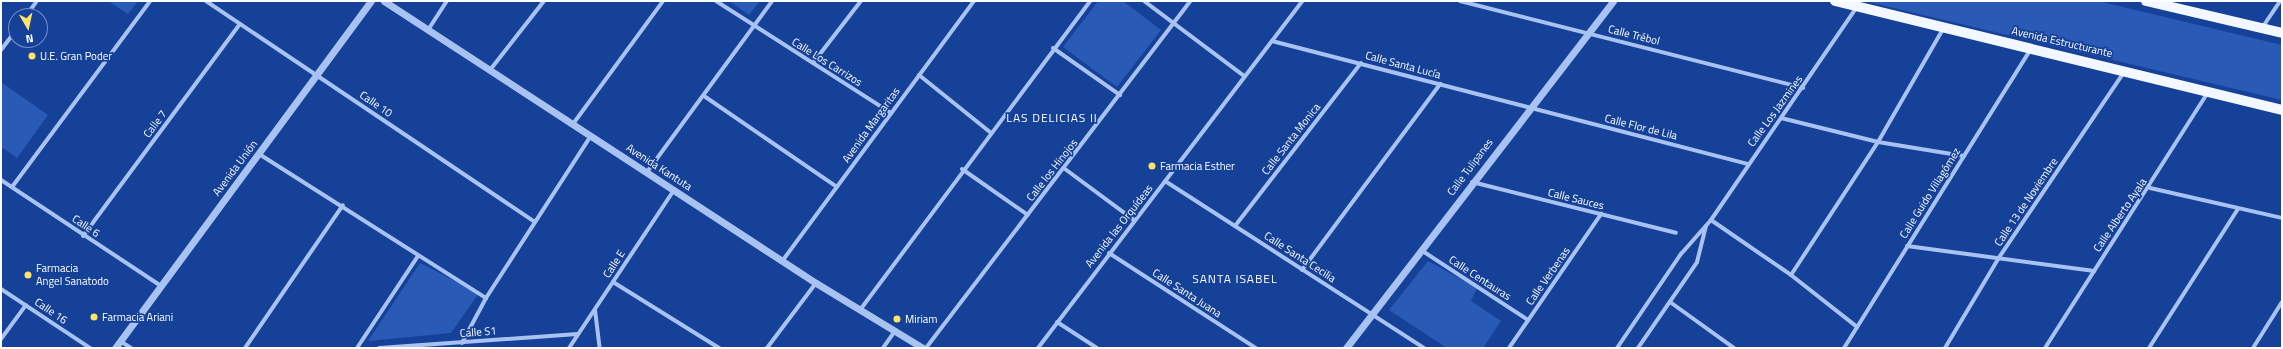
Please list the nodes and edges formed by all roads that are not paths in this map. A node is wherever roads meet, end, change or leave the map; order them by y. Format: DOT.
graph roads {
  1 [pos="150,1"];
  2 [pos="206,1"];
  3 [pos="371,1"];
  4 [pos="384,1"];
  5 [pos="447,1"];
  6 [pos="544,1"];
  7 [pos="663,1"];
  8 [pos="716,1"];
  9 [pos="772,1"];
  10 [pos="861,1"];
  11 [pos="974,1"];
  12 [pos="1090,1"];
  13 [pos="1144,1"];
  14 [pos="1190,1"];
  15 [pos="1302,1"];
  16 [pos="1460,1"];
  17 [pos="1613,1"];
  18 [pos="1835,1"];
  19 [pos="2280,1"];
  20 [pos="2152,2"];
  21 [pos="1858,6"];
  22 [pos="1174,23"];
  23 [pos="240,24"];
  24 [pos="754,26"];
  25 [pos="1945,27"];
  26 [pos="2262,28"];
  27 [pos="428,30"];
  28 [pos="1586,32"];
  29 [pos="2282,33"];
  30 [pos="8,41"];
  31 [pos="1272,41"];
  32 [pos="2032,47"];
  33 [pos="1053,48"];
  34 [pos="1,50"];
  35 [pos="813,63"];
  36 [pos="1361,64"];
  37 [pos="2126,69"];
  38 [pos="490,70"];
  39 [pos="318,75"];
  40 [pos="919,75"];
  41 [pos="1243,75"];
  42 [pos="1440,84"];
  43 [pos="1803,88"];
  44 [pos="2209,91"];
  45 [pos="1120,95"];
  46 [pos="704,96"];
  47 [pos="1529,109"];
  48 [pos="2282,110"];
  49 [pos="891,113"];
  50 [pos="1781,118"];
  51 [pos="573,124"];
  52 [pos="990,132"];
  53 [pos="591,136"];
  54 [pos="1878,142"];
  55 [pos="259,154"];
  56 [pos="1964,156"];
  57 [pos="1748,164"];
  58 [pos="1066,168"];
  59 [pos="962,169"];
  60 [pos="647,172"];
  61 [pos="1,180"];
  62 [pos="1165,181"];
  63 [pos="1472,182"];
  64 [pos="12,187"];
  65 [pos="837,187"];
  66 [pos="2150,188"];
  67 [pos="674,190"];
  68 [pos="343,205"];
  69 [pos="2238,209"];
  70 [pos="1601,214"];
  71 [pos="1028,215"];
  72 [pos="2282,218"];
  73 [pos="1134,220"];
  74 [pos="1711,220"];
  75 [pos="535,222"];
  76 [pos="1236,226"];
  77 [pos="1706,226"];
  78 [pos="1676,233"];
  79 [pos="83,236"];
  80 [pos="1907,246"];
  81 [pos="1421,250"];
  82 [pos="1109,252"];
  83 [pos="418,256"];
  84 [pos="1998,259"];
  85 [pos="782,260"];
  86 [pos="1302,270"];
  87 [pos="2094,271"];
  88 [pos="1791,275"];
  89 [pos="613,282"];
  90 [pos="816,283"];
  91 [pos="161,286"];
  92 [pos="1,288"];
  93 [pos="486,298"];
  94 [pos="1670,302"];
  95 [pos="2282,302"];
  96 [pos="26,305"];
  97 [pos="595,310"];
  98 [pos="860,310"];
  99 [pos="1372,314"];
  100 [pos="1528,320"];
  101 [pos="1057,322"];
  102 [pos="1857,327"];
  103 [pos="895,331"];
  104 [pos="578,334"];
  105 [pos="1,339"];
  106 [pos="120,341"];
  107 [pos="462,343"];
  108 [pos="90,348"];
  109 [pos="115,348"];
  110 [pos="131,348"];
  111 [pos="244,348"];
  112 [pos="357,348"];
  113 [pos="379,348"];
  114 [pos="569,348"];
  115 [pos="600,348"];
  116 [pos="719,348"];
  117 [pos="767,348"];
  118 [pos="883,348"];
  119 [pos="924,348"];
  120 [pos="1038,348"];
  121 [pos="1097,348"];
  122 [pos="1256,348"];
  123 [pos="1346,348"];
  124 [pos="1424,348"];
  125 [pos="1509,348"];
  126 [pos="1617,348"];
  127 [pos="1638,348"];
  128 [pos="1734,348"];
  129 [pos="1844,348"];
  130 [pos="1945,348"];
  131 [pos="2046,348"];
  132 [pos="2149,348"];
  133 [pos="2253,348"];
  1 -- 64 [label="street"];
  2 -- 23 [label="street, Calle 10"];
  3 -- 39 [label="street, Avenida Unión"];
  4 -- 27 [label="street, Avenida Kantuta"];
  5 -- 27 [label="street"];
  6 -- 38 [label="street"];
  7 -- 51 [label="street"];
  8 -- 24 [label="street, Calle Los Carrizos"];
  9 -- 24 [label="street"];
  10 -- 35 [label="street"];
  11 -- 40 [label="street, Avenida Margaritas"];
  12 -- 33 [label="street"];
  13 -- 22 [label="street"];
  14 -- 22 [label="street, Calle los Hinojos"];
  15 -- 31 [label="street, Avenida las Orquídeas"];
  16 -- 28 [label="street, Calle Trébol"];
  17 -- 28 [label="street, Calle Tulipanes"];
  18 -- 21 [label="main road, Avenida Estructurante"];
  19 -- 26 [label="street"];
  20 -- 26 [label="main road"];
  21 -- 25 [label="main road, Avenida Estructurante"];
  21 -- 43 [label="street, Calle Los Jazmines"];
  22 -- 41 [label="street"];
  22 -- 45 [label="street, Calle los Hinojos"];
  23 -- 39 [label="street, Calle 10"];
  23 -- 79 [label="street, Calle 7"];
  24 -- 35 [label="street, Calle Los Carrizos"];
  24 -- 46 [label="street"];
  25 -- 32 [label="main road, Avenida Estructurante"];
  25 -- 54 [label="street"];
  26 -- 29 [label="main road"];
  27 -- 38 [label="street, Avenida Kantuta"];
  28 -- 43 [label="street, Calle Trébol"];
  28 -- 47 [label="street, Calle Tulipanes"];
  30 -- 34 [label="street"];
  31 -- 36 [label="street, Calle Santa Lucía"];
  31 -- 41 [label="street, Avenida las Orquídeas"];
  32 -- 37 [label="main road, Avenida Estructurante"];
  32 -- 56 [label="street, Calle Guido Villagómez"];
  33 -- 45 [label="street"];
  33 -- 52 [label="street"];
  35 -- 49 [label="street, Calle Los Carrizos"];
  36 -- 42 [label="street, Calle Santa Lucía"];
  36 -- 76 [label="street, Calle Santa Monica"];
  37 -- 44 [label="main road, Avenida Estructurante"];
  37 -- 84 [label="street, Calle 13 de Noviembre"];
  38 -- 51 [label="street, Avenida Kantuta"];
  39 -- 55 [label="street, Avenida Unión"];
  39 -- 75 [label="street, Calle 10"];
  40 -- 49 [label="street, Avenida Margaritas"];
  40 -- 52 [label="street"];
  41 -- 62 [label="street, Avenida las Orquídeas"];
  42 -- 47 [label="street, Calle Santa Lucía"];
  42 -- 86 [label="street"];
  43 -- 50 [label="street, Calle Los Jazmines"];
  44 -- 48 [label="main road, Avenida Estructurante"];
  44 -- 66 [label="street, Calle Alberto Ayala"];
  45 -- 58 [label="street, Calle los Hinojos"];
  46 -- 60 [label="street"];
  46 -- 65 [label="street"];
  47 -- 57 [label="street, Calle Flor de Lila"];
  47 -- 63 [label="street, Calle Tulipanes"];
  49 -- 65 [label="street, Avenida Margaritas"];
  50 -- 54 [label="street"];
  50 -- 57 [label="street, Calle Los Jazmines"];
  51 -- 53 [label="street, Avenida Kantuta"];
  52 -- 59 [label="street"];
  53 -- 60 [label="street, Avenida Kantuta"];
  53 -- 75 [label="street"];
  54 -- 56 [label="street"];
  54 -- 88 [label="street"];
  55 -- 68 [label="street"];
  55 -- 91 [label="street, Avenida Unión"];
  56 -- 80 [label="street, Calle Guido Villagómez"];
  57 -- 74 [label="street, Calle Los Jazmines"];
  58 -- 71 [label="street, Calle los Hinojos"];
  58 -- 73 [label="street"];
  59 -- 71 [label="street"];
  59 -- 98 [label="street"];
  60 -- 67 [label="street, Avenida Kantuta"];
  61 -- 64 [label="street, Calle 6"];
  62 -- 73 [label="street, Avenida las Orquídeas"];
  62 -- 76 [label="street, Calle Santa Cecilia"];
  63 -- 70 [label="street, Calle Sauces"];
  63 -- 81 [label="street, Calle Tulipanes"];
  64 -- 79 [label="street, Calle 6"];
  65 -- 85 [label="street, Avenida Margaritas"];
  66 -- 69 [label="street"];
  66 -- 87 [label="street, Calle Alberto Ayala"];
  67 -- 85 [label="street, Avenida Kantuta"];
  67 -- 89 [label="street, Calle E"];
  68 -- 83 [label="street"];
  68 -- 111 [label="street"];
  69 -- 72 [label="street"];
  69 -- 132 [label="street"];
  70 -- 78 [label="street, Calle Sauces"];
  70 -- 100 [label="street, Calle Verbenas"];
  71 -- 119 [label="street, Calle los Hinojos"];
  73 -- 82 [label="street, Avenida las Orquídeas"];
  74 -- 77 [label="street, Calle Los Jazmines"];
  74 -- 88 [label="street"];
  75 -- 93 [label="street"];
  76 -- 86 [label="street, Calle Santa Cecilia"];
  77 -- 94 [label="street, Calle Los Jazmines"];
  77 -- 126 [label="street, Calle Los Jazmines"];
  79 -- 91 [label="street, Calle 6"];
  80 -- 84 [label="street"];
  80 -- 102 [label="street, Calle Guido Villagómez"];
  81 -- 99 [label="street, Calle Tulipanes"];
  81 -- 100 [label="street, Calle Centauras"];
  82 -- 101 [label="street, Avenida las Orquídeas"];
  82 -- 122 [label="street, Calle Santa Juana"];
  83 -- 93 [label="street"];
  83 -- 112 [label="street"];
  84 -- 87 [label="street"];
  84 -- 130 [label="street, Calle 13 de Noviembre"];
  85 -- 90 [label="street, Avenida Kantuta"];
  86 -- 99 [label="street, Calle Santa Cecilia"];
  87 -- 131 [label="street, Calle Alberto Ayala"];
  88 -- 102 [label="street"];
  89 -- 97 [label="street, Calle E"];
  89 -- 116 [label="street"];
  90 -- 98 [label="street, Avenida Kantuta"];
  90 -- 117 [label="street"];
  91 -- 106 [label="street, Avenida Unión"];
  92 -- 96 [label="street, Calle 16"];
  93 -- 107 [label="street"];
  94 -- 127 [label="street, Calle Los Jazmines"];
  94 -- 128 [label="street"];
  95 -- 133 [label="street"];
  96 -- 105 [label="street"];
  96 -- 108 [label="street, Calle 16"];
  97 -- 104 [label="street, Calle E"];
  97 -- 115 [label="street"];
  98 -- 103 [label="street, Avenida Kantuta"];
  99 -- 123 [label="street, Calle Tulipanes"];
  99 -- 124 [label="street, Calle Santa Cecilia"];
  100 -- 125 [label="street, Calle Verbenas"];
  101 -- 120 [label="street, Avenida las Orquídeas"];
  101 -- 121 [label="street"];
  102 -- 129 [label="street, Calle Guido Villagómez"];
  103 -- 118 [label="street"];
  103 -- 119 [label="street, Avenida Kantuta"];
  104 -- 107 [label="street, Calle S1"];
  104 -- 114 [label="street, Calle E"];
  106 -- 109 [label="street, Avenida Unión"];
  106 -- 110 [label="street"];
  107 -- 113 [label="street, Calle S1"];
}
